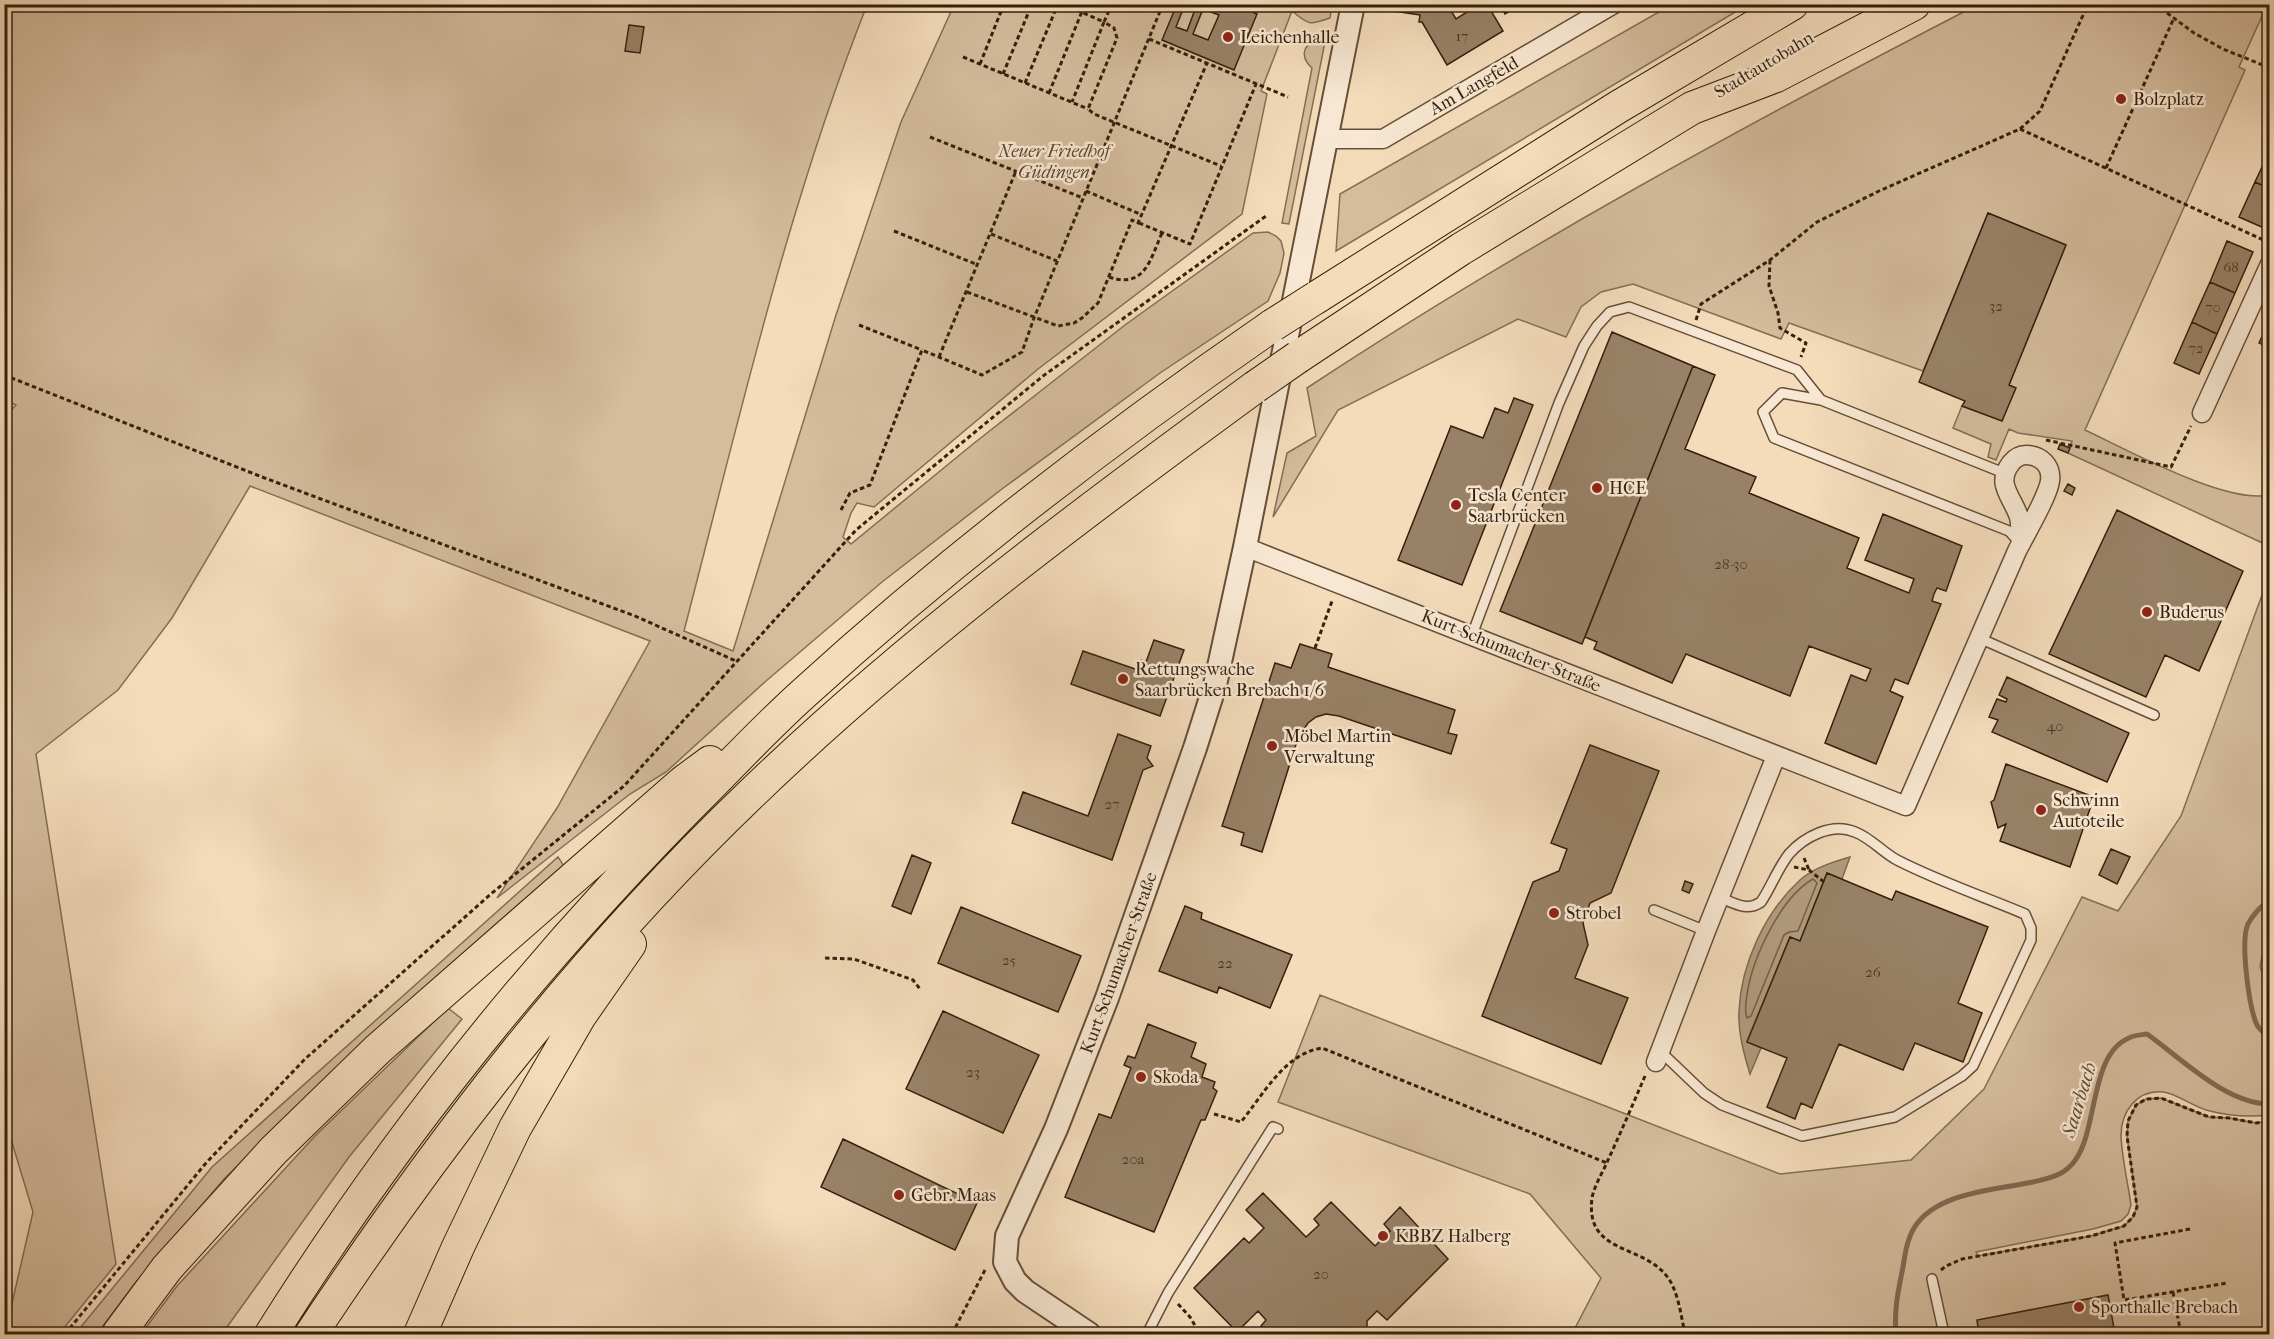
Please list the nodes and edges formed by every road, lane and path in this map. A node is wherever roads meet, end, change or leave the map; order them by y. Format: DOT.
graph roads {
  1 [pos="1004,4"];
  2 [pos="1032,4"];
  3 [pos="1058,4"];
  4 [pos="1062,4"];
  5 [pos="1085,4"];
  6 [pos="1112,4"];
  7 [pos="1163,4"];
  8 [pos="1353,4"];
  9 [pos="1614,4"];
  10 [pos="1792,4"];
  11 [pos="1866,4"];
  12 [pos="1914,4"];
  13 [pos="2088,4"];
  14 [pos="2155,4"];
  15 [pos="1082,13"];
  16 [pos="2174,18"];
  17 [pos="1104,22"];
  18 [pos="1149,39"];
  19 [pos="963,57"];
  20 [pos="1207,63"];
  21 [pos="980,64"];
  22 [pos="2270,68"];
  23 [pos="1003,74"];
  24 [pos="1025,83"];
  25 [pos="1256,84"];
  26 [pos="1049,93"];
  27 [pos="1288,97"];
  28 [pos="1072,102"];
  29 [pos="1692,108"];
  30 [pos="1088,109"];
  31 [pos="1114,122"];
  32 [pos="2020,129"];
  33 [pos="930,137"];
  34 [pos="1326,139"];
  35 [pos="1172,145"];
  36 [pos="1221,166"];
  37 [pos="2106,168"];
  38 [pos="1016,171"];
  39 [pos="1086,191"];
  40 [pos="1083,198"];
  41 [pos="1142,215"];
  42 [pos="1266,216"];
  43 [pos="1138,223"];
  44 [pos="894,231"];
  45 [pos="1162,232"];
  46 [pos="991,234"];
  47 [pos="2270,243"];
  48 [pos="1770,260"];
  49 [pos="1057,261"];
  50 [pos="2270,264"];
  51 [pos="978,265"];
  52 [pos="1109,277"];
  53 [pos="966,292"];
  54 [pos="1034,318"];
  55 [pos="859,325"];
  56 [pos="1693,332"];
  57 [pos="922,350"];
  58 [pos="939,357"];
  59 [pos="1797,370"];
  60 [pos="4,375"];
  61 [pos="1821,400"];
  62 [pos="2202,413"];
  63 [pos="2038,457"];
  64 [pos="2004,473"];
  65 [pos="841,510"];
  66 [pos="2021,544"];
  67 [pos="1245,547"];
  68 [pos="1339,583"];
  69 [pos="1472,635"];
  70 [pos="1979,638"];
  71 [pos="1315,648"];
  72 [pos="736,661"];
  73 [pos="800,696"];
  74 [pos="2154,715"];
  75 [pos="1776,756"];
  76 [pos="691,854"];
  77 [pos="1809,870"];
  78 [pos="1824,882"];
  79 [pos="1719,897"];
  80 [pos="1654,909"];
  81 [pos="1706,931"];
  82 [pos="2270,953"];
  83 [pos="825,958"];
  84 [pos="2270,973"];
  85 [pos="920,989"];
  86 [pos="1658,1057"];
  87 [pos="1214,1114"];
  88 [pos="2270,1121"];
  89 [pos="1278,1129"];
  90 [pos="1607,1163"];
  91 [pos="2190,1230"];
  92 [pos="987,1266"];
  93 [pos="1932,1279"];
  94 [pos="2227,1283"];
  95 [pos="2173,1292"];
  96 [pos="1168,1293"];
  97 [pos="65,1335"];
  98 [pos="118,1335"];
  99 [pos="271,1335"];
  100 [pos="311,1335"];
  101 [pos="420,1335"];
  102 [pos="952,1335"];
  103 [pos="1089,1335"];
  104 [pos="1147,1335"];
  105 [pos="1200,1335"];
  106 [pos="1685,1335"];
  107 [pos="1944,1335"];
  108 [pos="2181,1335"];
  1 -- 21 [label="path"];
  2 -- 23 [label="path"];
  3 -- 24 [label="path"];
  4 -- 15 [label="path"];
  5 -- 15 [label="path"];
  6 -- 17 [label="path"];
  7 -- 18 [label="path"];
  8 -- 34 [label="street, Kurt-Schumacher-Straße"];
  9 -- 34 [label="street, Am Langfeld"];
  10 -- 73 [label="highway, bridge"];
  11 -- 29 [label="highway, Stadtautobahn"];
  12 -- 29 [label="highway"];
  13 -- 32 [label="path"];
  14 -- 16 [label="path"];
  15 -- 17 [label="path"];
  15 -- 26 [label="path"];
  16 -- 22 [label="path"];
  16 -- 37 [label="path"];
  17 -- 28 [label="path"];
  17 -- 30 [label="path"];
  18 -- 20 [label="path"];
  18 -- 31 [label="path"];
  19 -- 21 [label="path"];
  20 -- 25 [label="path"];
  20 -- 35 [label="path"];
  21 -- 23 [label="path"];
  23 -- 24 [label="path"];
  24 -- 26 [label="path"];
  25 -- 27 [label="path"];
  25 -- 36 [label="path"];
  26 -- 28 [label="path"];
  28 -- 30 [label="path"];
  29 -- 76 [label="highway, bridge"];
  30 -- 31 [label="path"];
  31 -- 35 [label="path"];
  31 -- 39 [label="path"];
  32 -- 37 [label="path"];
  32 -- 48 [label="path"];
  33 -- 38 [label="path"];
  34 -- 67 [label="street, Kurt-Schumacher-Straße"];
  35 -- 36 [label="path"];
  35 -- 41 [label="path"];
  36 -- 45 [label="path"];
  37 -- 47 [label="path"];
  38 -- 40 [label="path"];
  38 -- 46 [label="path"];
  39 -- 40 [label="path"];
  39 -- 41 [label="path"];
  40 -- 49 [label="path"];
  41 -- 43 [label="path"];
  42 -- 72 [label="path"];
  43 -- 45 [label="path"];
  43 -- 52 [label="path"];
  44 -- 51 [label="path"];
  45 -- 52 [label="path"];
  46 -- 49 [label="path"];
  46 -- 51 [label="path"];
  48 -- 56 [label="path"];
  48 -- 59 [label="path"];
  49 -- 54 [label="path"];
  50 -- 62 [label="street"];
  51 -- 53 [label="path"];
  52 -- 54 [label="path"];
  53 -- 54 [label="path"];
  53 -- 58 [label="path"];
  54 -- 58 [label="path"];
  55 -- 57 [label="path"];
  56 -- 59 [label="lane"];
  56 -- 69 [label="lane"];
  57 -- 58 [label="path"];
  57 -- 65 [label="path"];
  59 -- 61 [label="lane"];
  60 -- 72 [label="path"];
  61 -- 64 [label="lane"];
  61 -- 66 [label="lane"];
  62 -- 63 [label="path"];
  63 -- 64 [label="street"];
  63 -- 66 [label="street, Kurt-Schumacher-Straße"];
  64 -- 66 [label="street"];
  66 -- 70 [label="street, Kurt-Schumacher-Straße"];
  67 -- 68 [label="street, Kurt-Schumacher-Straße"];
  67 -- 103 [label="street, Kurt-Schumacher-Straße"];
  68 -- 69 [label="street, Kurt-Schumacher-Straße"];
  68 -- 71 [label="path"];
  69 -- 75 [label="street, Kurt-Schumacher-Straße"];
  70 -- 74 [label="lane"];
  70 -- 75 [label="street, Kurt-Schumacher-Straße"];
  72 -- 97 [label="path"];
  73 -- 98 [label="highway"];
  73 -- 99 [label="highway"];
  75 -- 79 [label="street"];
  76 -- 100 [label="highway"];
  76 -- 101 [label="highway"];
  77 -- 78 [label="path"];
  79 -- 81 [label="street"];
  79 -- 86 [label="lane"];
  80 -- 81 [label="lane"];
  81 -- 86 [label="street"];
  82 -- 84 [label="path"];
  83 -- 85 [label="path"];
  86 -- 90 [label="path"];
  87 -- 90 [label="path"];
  88 -- 93 [label="path"];
  89 -- 96 [label="lane"];
  90 -- 106 [label="path"];
  91 -- 95 [label="path"];
  92 -- 102 [label="path"];
  93 -- 107 [label="lane"];
  94 -- 95 [label="path"];
  95 -- 108 [label="path"];
  96 -- 104 [label="lane"];
  96 -- 105 [label="path"];
}
